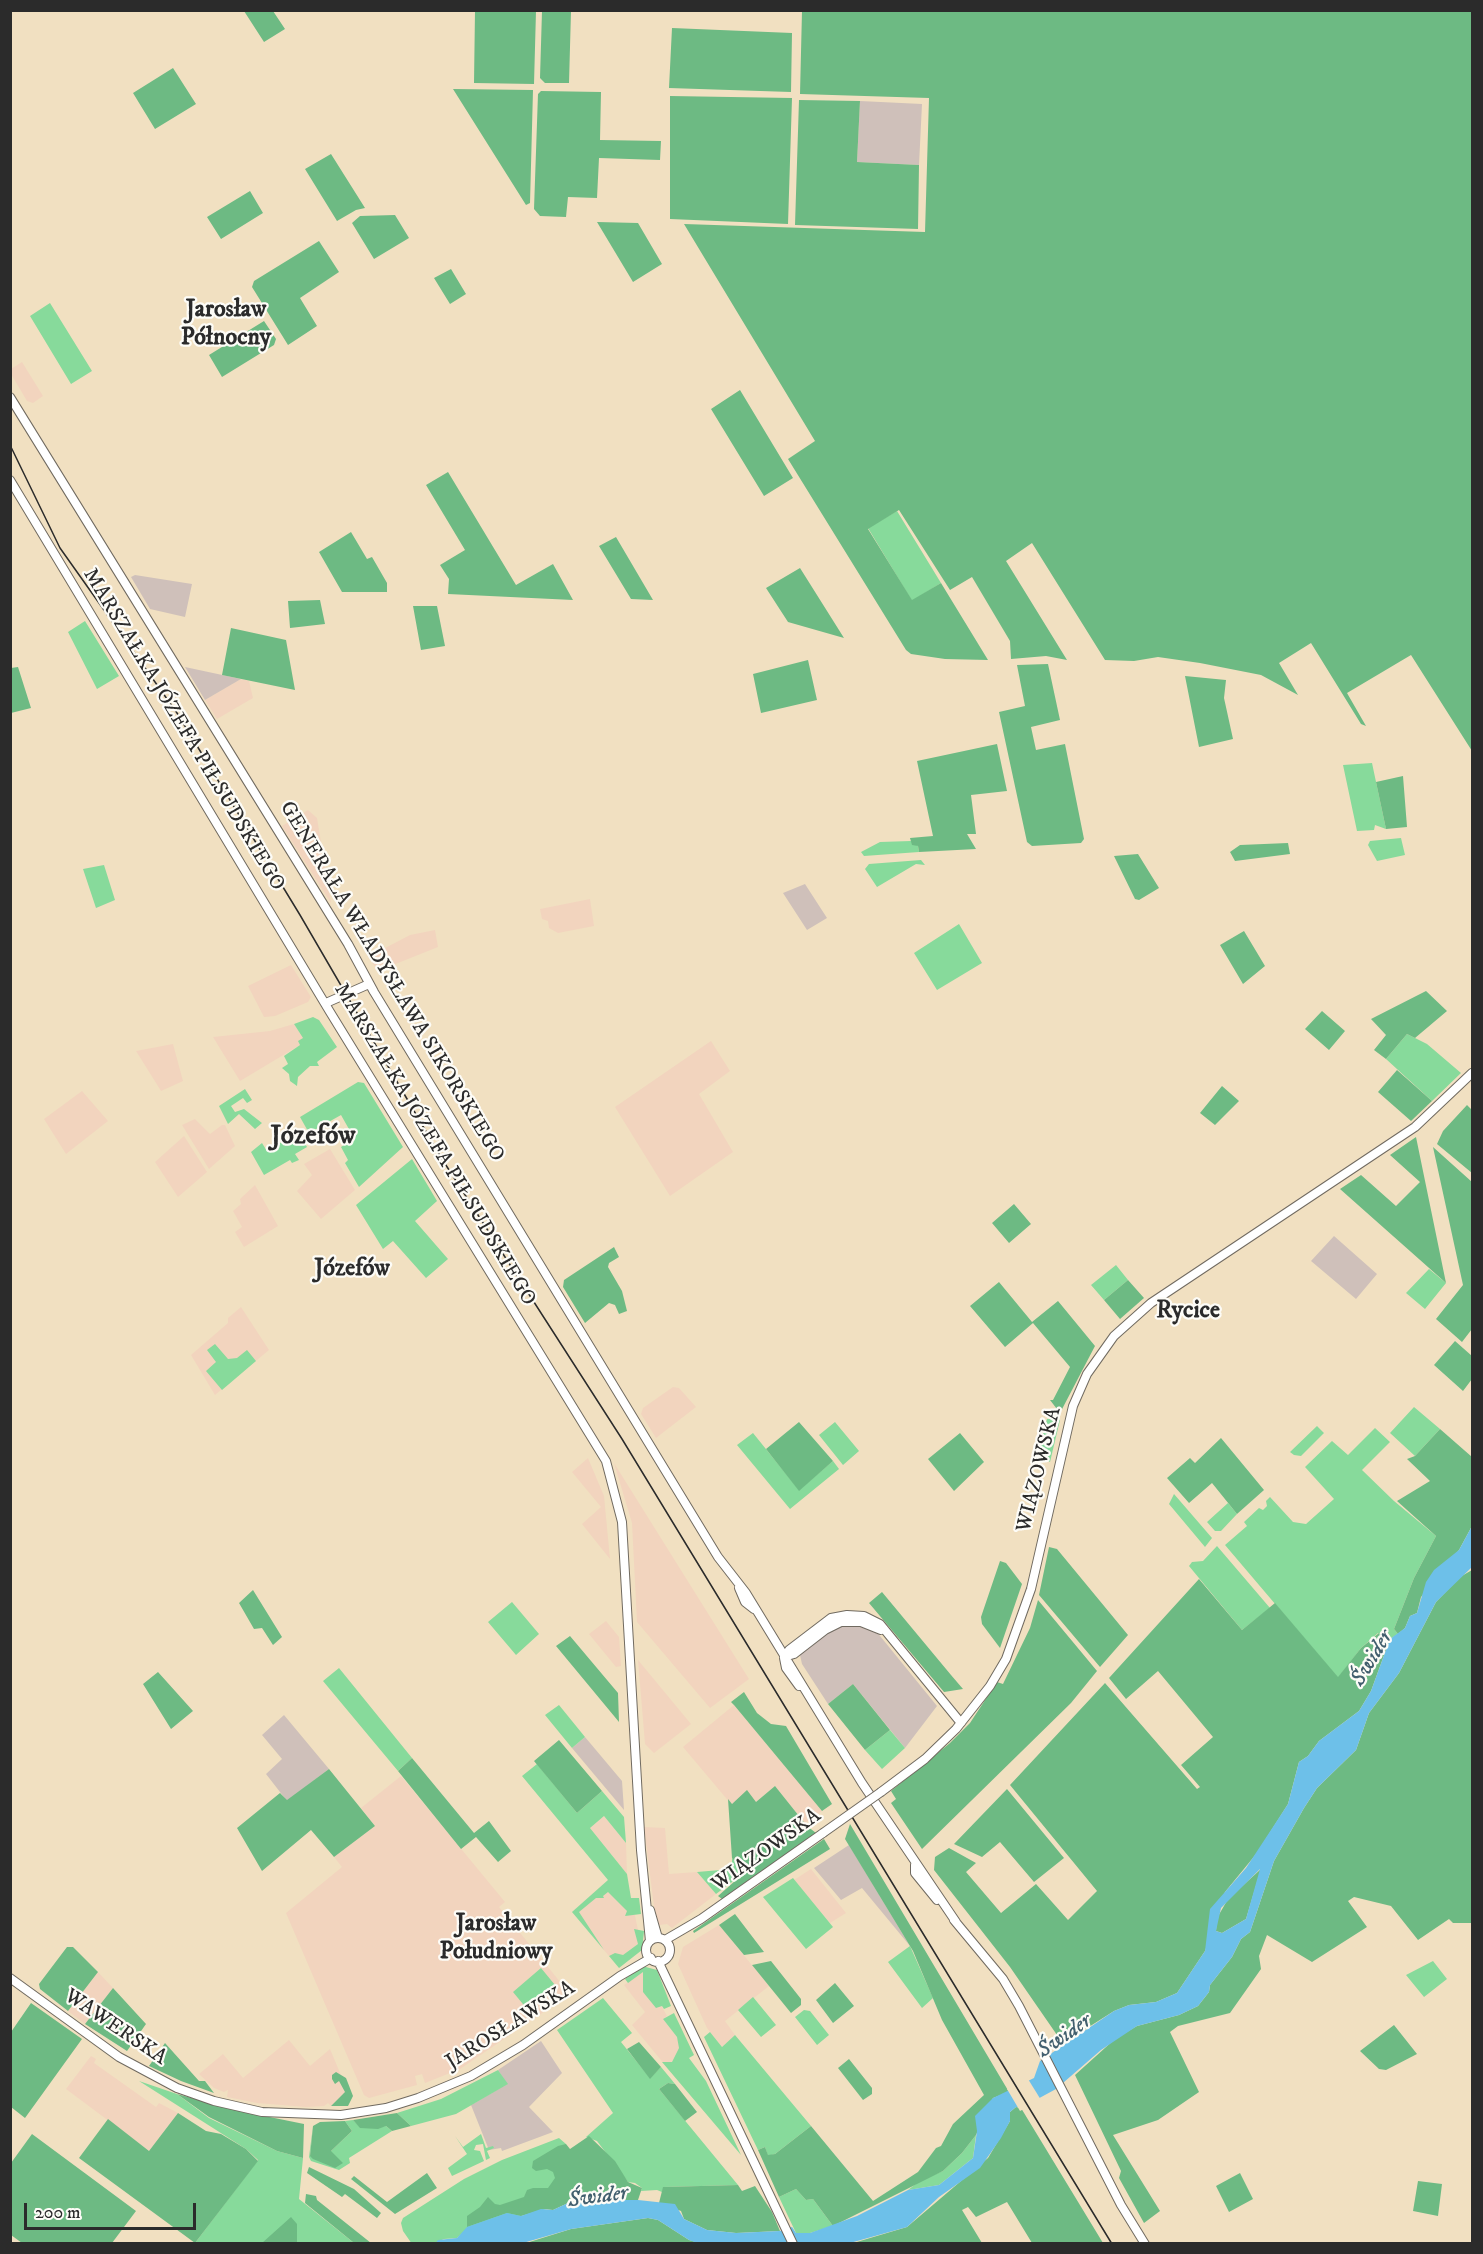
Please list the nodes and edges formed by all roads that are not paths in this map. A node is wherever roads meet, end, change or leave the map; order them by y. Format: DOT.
graph roads {
  1 [pos="10,397"];
  2 [pos="10,480"];
  3 [pos="369,984"];
  4 [pos="326,1003"];
  5 [pos="1473,1072"];
  6 [pos="784,1657"];
  7 [pos="961,1723"];
  8 [pos="661,1941"];
  9 [pos="656,1958"];
  10 [pos="10,1978"];
  11 [pos="310,2115"];
  12 [pos="793,2244"];
  13 [pos="1145,2244"];
  1 -- 3 [label="main road, GENERAŁA WŁADYSŁAWA SIKORSKIEGO"];
  2 -- 4 [label="main road, MARSZAŁKA JÓZEFA PIŁSUDSKIEGO"];
  3 -- 4 [label="main road"];
  3 -- 6 [label="main road, GENERAŁA WŁADYSŁAWA SIKORSKIEGO"];
  4 -- 8 [label="main road, MARSZAŁKA JÓZEFA PIŁSUDSKIEGO"];
  5 -- 7 [label="main road, WIĄZOWSKA"];
  6 -- 7 [label="main road"];
  6 -- 13 [label="main road, GENERAŁA WŁADYSŁAWA SIKORSKIEGO"];
  7 -- 8 [label="main road, WIĄZOWSKA, bridge"];
  8 -- 9 [label="main road"];
  8 -- 9 [label="main road"];
  9 -- 11 [label="main road, JAROSŁAWSKA"];
  9 -- 12 [label="main road"];
  10 -- 11 [label="main road, WAWERSKA"];
}
